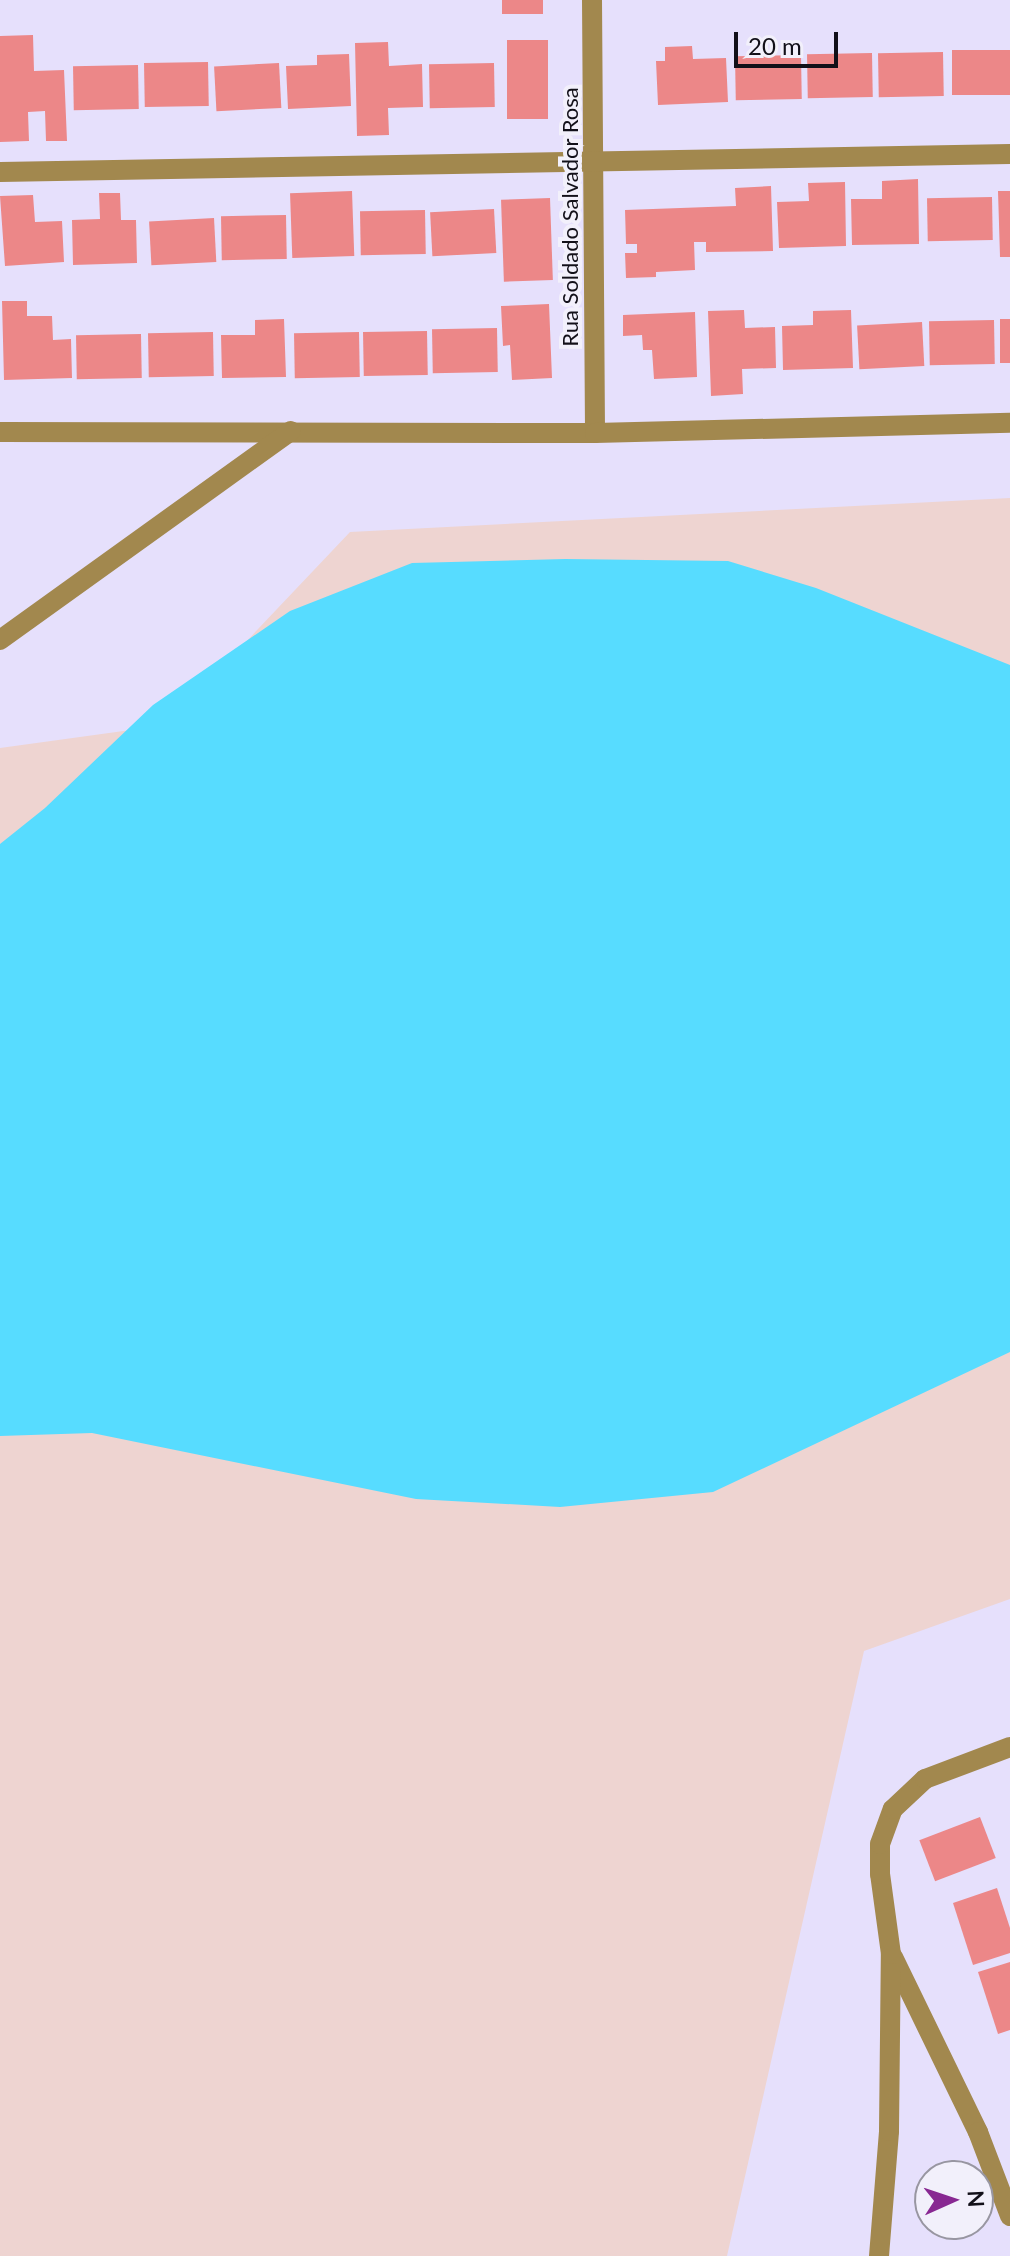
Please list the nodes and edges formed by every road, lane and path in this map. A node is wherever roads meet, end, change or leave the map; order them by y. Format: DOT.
graph roads {
  1 [pos="592,0"];
  2 [pos="1010,154"];
  3 [pos="593,163"];
  4 [pos="0,172"];
  5 [pos="1010,423"];
  6 [pos="291,431"];
  7 [pos="0,432"];
  8 [pos="595,433"];
  9 [pos="0,640"];
  10 [pos="1010,1747"];
  11 [pos="891,1954"];
  12 [pos="1010,2216"];
  13 [pos="879,2256"];
  1 -- 3 [label="street, Rua Soldado Salvador Rosa"];
  2 -- 3 [label="street"];
  3 -- 4 [label="street"];
  3 -- 8 [label="street, Rua Soldado Salvador Rosa"];
  5 -- 8 [label="street"];
  6 -- 7 [label="street"];
  6 -- 8 [label="street"];
  6 -- 9 [label="street"];
  10 -- 11 [label="street"];
  11 -- 12 [label="street"];
  11 -- 13 [label="street"];
}
